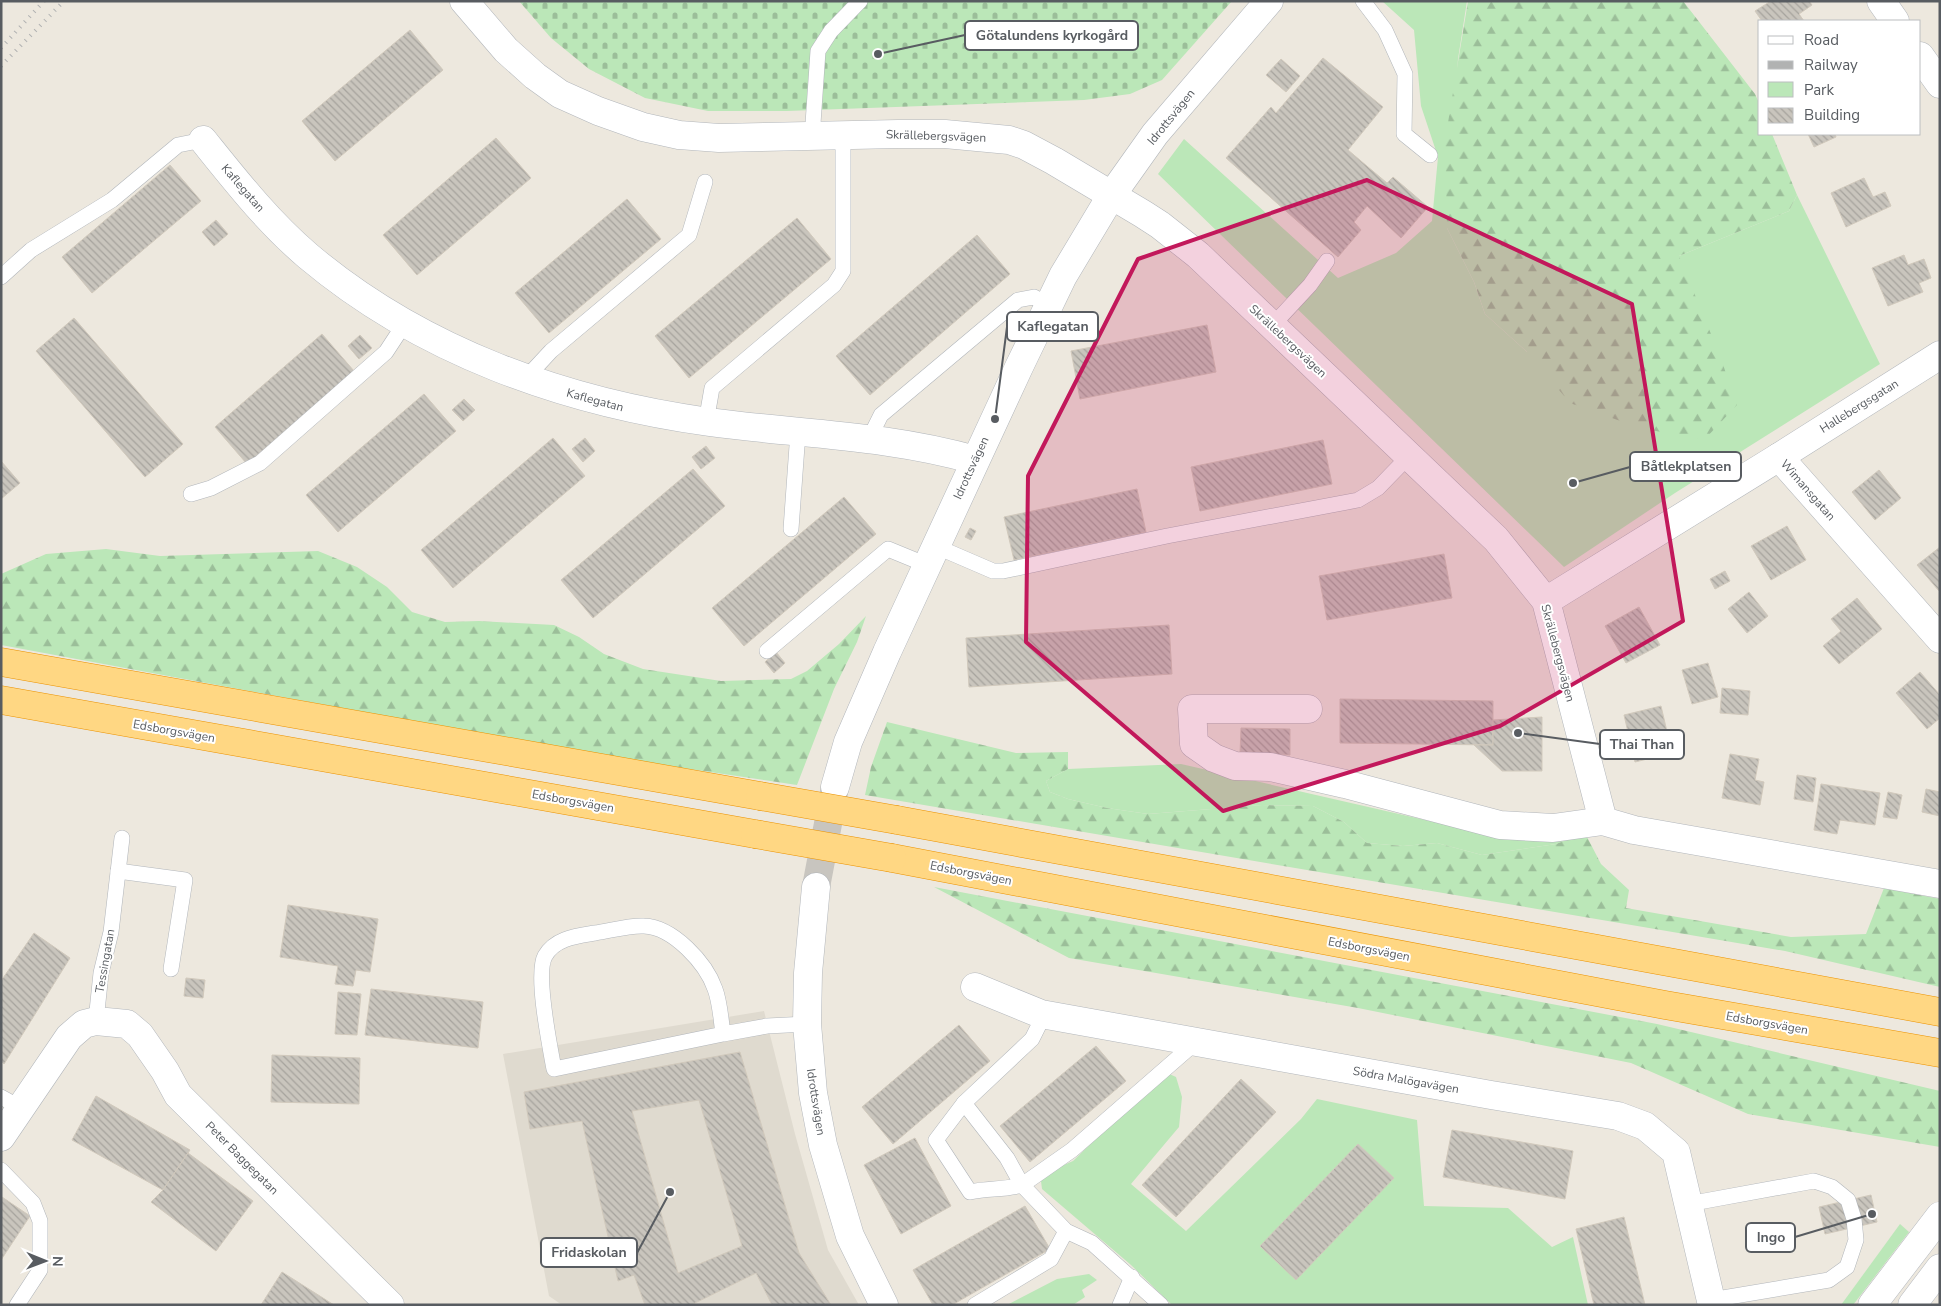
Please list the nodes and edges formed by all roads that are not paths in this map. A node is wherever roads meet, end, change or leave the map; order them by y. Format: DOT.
graph roads {
  1 [pos="464,1"];
  2 [pos="860,1"];
  3 [pos="1269,1"];
  4 [pos="1363,1"];
  5 [pos="1881,1"];
  6 [pos="1894,20"];
  7 [pos="1921,57"];
  8 [pos="1940,84"];
  9 [pos="843,136"];
  10 [pos="812,138"];
  11 [pos="203,140"];
  12 [pos="1430,155"];
  13 [pos="705,182"];
  14 [pos="1111,196"];
  15 [pos="1327,261"];
  16 [pos="1,277"];
  17 [pos="1048,305"];
  18 [pos="405,323"];
  19 [pos="1272,326"];
  20 [pos="1940,354"];
  21 [pos="525,379"];
  22 [pos="706,422"];
  23 [pos="798,432"];
  24 [pos="874,440"];
  25 [pos="1409,456"];
  26 [pos="1779,457"];
  27 [pos="975,460"];
  28 [pos="191,494"];
  29 [pos="791,528"];
  30 [pos="931,556"];
  31 [pos="1546,601"];
  32 [pos="1940,639"];
  33 [pos="767,651"];
  34 [pos="1,662"];
  35 [pos="1,700"];
  36 [pos="1308,709"];
  37 [pos="834,787"];
  38 [pos="1603,821"];
  39 [pos="122,838"];
  40 [pos="118,871"];
  41 [pos="1940,884"];
  42 [pos="816,887"];
  43 [pos="171,970"];
  44 [pos="975,987"];
  45 [pos="1940,1012"];
  46 [pos="1041,1014"];
  47 [pos="96,1021"];
  48 [pos="807,1024"];
  49 [pos="723,1034"];
  50 [pos="1189,1039"];
  51 [pos="1940,1054"];
  52 [pos="11,1102"];
  53 [pos="964,1103"];
  54 [pos="1,1137"];
  55 [pos="1,1170"];
  56 [pos="1022,1185"];
  57 [pos="1688,1204"];
  58 [pos="1940,1216"];
  59 [pos="1066,1231"];
  60 [pos="1940,1268"];
  61 [pos="1132,1277"];
  62 [pos="1711,1302"];
  63 [pos="17,1305"];
  64 [pos="390,1305"];
  65 [pos="884,1305"];
  66 [pos="975,1305"];
  67 [pos="1120,1305"];
  68 [pos="1161,1305"];
  69 [pos="1872,1305"];
  70 [pos="1912,1305"];
  1 -- 10 [label="street, Skrällebergsvägen"];
  2 -- 10 [label="lane"];
  3 -- 14 [label="street, Idrottsvägen"];
  4 -- 12 [label="lane"];
  5 -- 6 [label="street"];
  7 -- 8 [label="street"];
  9 -- 10 [label="street, Skrällebergsvägen"];
  9 -- 14 [label="street, Skrällebergsvägen"];
  9 -- 22 [label="lane"];
  11 -- 16 [label="lane"];
  11 -- 18 [label="street, Kaflegatan"];
  13 -- 21 [label="lane"];
  14 -- 17 [label="street, Idrottsvägen"];
  14 -- 19 [label="street, Skrällebergsvägen"];
  15 -- 19 [label="lane"];
  17 -- 24 [label="lane"];
  17 -- 27 [label="street, Idrottsvägen"];
  18 -- 21 [label="street, Kaflegatan"];
  18 -- 28 [label="lane"];
  19 -- 25 [label="street, Skrällebergsvägen"];
  20 -- 26 [label="street, Hallebergsgatan"];
  21 -- 22 [label="street, Kaflegatan"];
  22 -- 23 [label="street, Kaflegatan"];
  23 -- 24 [label="street, Kaflegatan"];
  23 -- 29 [label="lane"];
  24 -- 27 [label="street, Kaflegatan"];
  25 -- 30 [label="lane"];
  25 -- 31 [label="street, Skrällebergsvägen"];
  26 -- 31 [label="street, Wimansgatan"];
  26 -- 32 [label="street, Wimansgatan"];
  27 -- 30 [label="street, Idrottsvägen"];
  30 -- 33 [label="lane"];
  30 -- 37 [label="street, Idrottsvägen"];
  31 -- 38 [label="street, Skrällebergsvägen"];
  34 -- 45 [label="highway, bridge"];
  35 -- 51 [label="highway, Edsborgsvägen, bridge"];
  36 -- 38 [label="street"];
  38 -- 41 [label="street"];
  39 -- 40 [label="lane, Tessingatan"];
  40 -- 43 [label="lane"];
  40 -- 47 [label="lane, Tessingatan"];
  42 -- 48 [label="street, Idrottsvägen"];
  44 -- 46 [label="street, Södra Malögavägen"];
  46 -- 50 [label="street, Södra Malögavägen"];
  46 -- 53 [label="lane"];
  47 -- 52 [label="street"];
  47 -- 64 [label="street, Peter Baggegatan"];
  48 -- 49 [label="lane"];
  48 -- 65 [label="street, Idrottsvägen"];
  49 -- 49 [label="lane"];
  50 -- 56 [label="lane"];
  50 -- 57 [label="street, Södra Malögavägen"];
  52 -- 54 [label="street"];
  53 -- 56 [label="lane"];
  53 -- 56 [label="lane"];
  55 -- 63 [label="lane"];
  56 -- 59 [label="lane"];
  57 -- 62 [label="street, Södra Malögavägen"];
  57 -- 62 [label="lane"];
  58 -- 69 [label="street"];
  59 -- 61 [label="lane"];
  59 -- 66 [label="lane"];
  60 -- 70 [label="street"];
  61 -- 67 [label="lane"];
  61 -- 68 [label="lane"];
}
